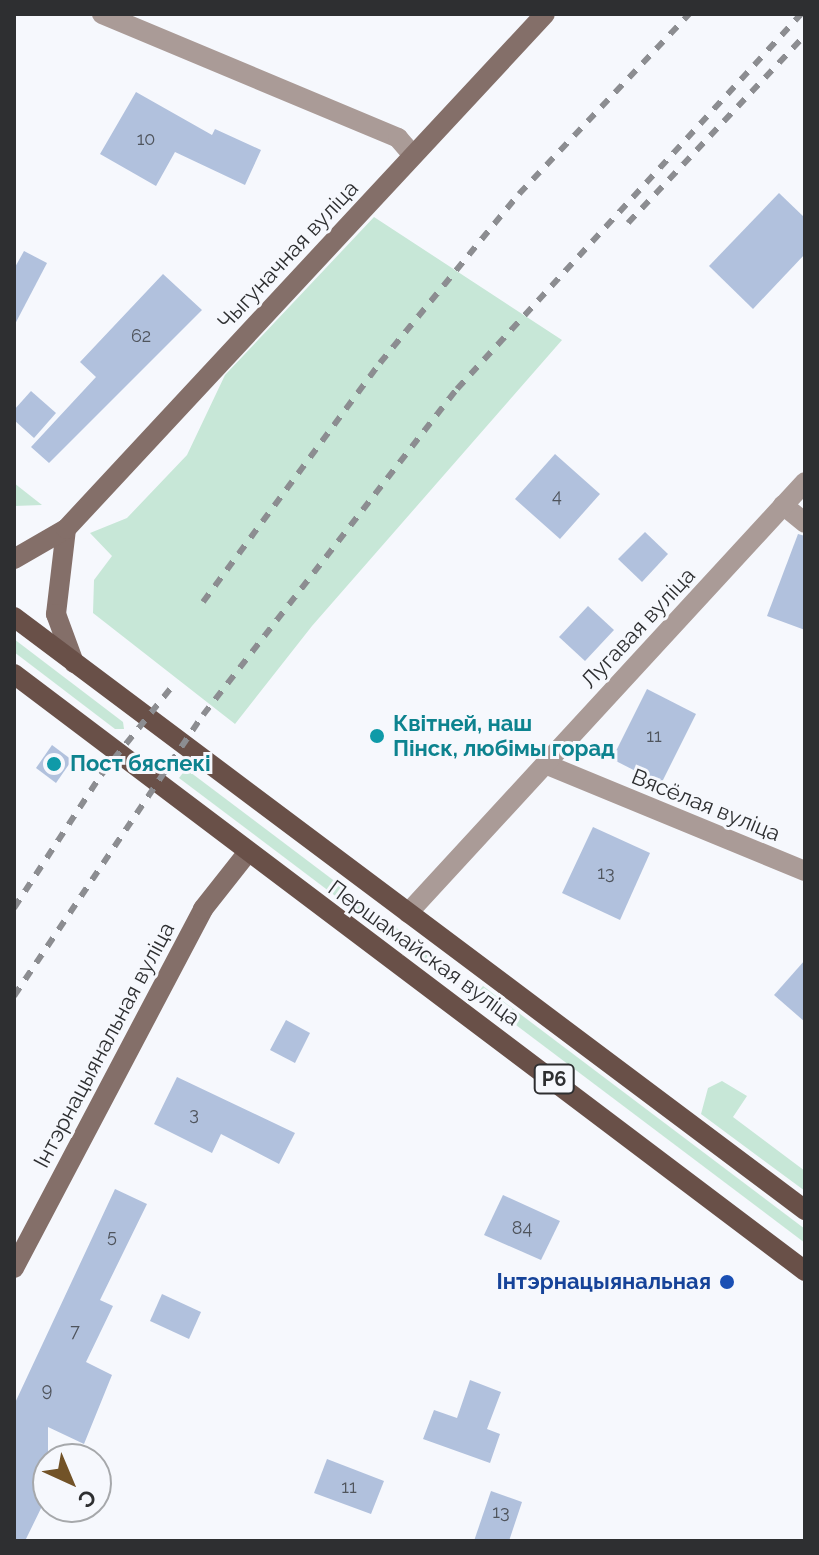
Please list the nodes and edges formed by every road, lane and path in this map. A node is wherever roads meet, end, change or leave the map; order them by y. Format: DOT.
graph roads {
  1 [pos="102,14"];
  2 [pos="545,14"];
  3 [pos="413,155"];
  4 [pos="805,482"];
  5 [pos="783,505"];
  6 [pos="805,523"];
  7 [pos="66,529"];
  8 [pos="14,559"];
  9 [pos="14,617"];
  10 [pos="74,663"];
  11 [pos="14,674"];
  12 [pos="545,764"];
  13 [pos="248,852"];
  14 [pos="805,871"];
  15 [pos="408,913"];
  16 [pos="805,1210"];
  17 [pos="14,1268"];
  18 [pos="805,1271"];
  1 -- 3 [label="street"];
  2 -- 3 [label="street, Чыгуначная вуліца"];
  3 -- 7 [label="street, Чыгуначная вуліца"];
  4 -- 5 [label="street, Лугавая вуліца"];
  5 -- 6 [label="street"];
  5 -- 12 [label="street, Лугавая вуліца"];
  7 -- 8 [label="street, Чыгуначная вуліца"];
  7 -- 10 [label="street"];
  9 -- 10 [label="main road, Першамайская вуліца / Р6"];
  10 -- 15 [label="main road, Першамайская вуліца / Р6"];
  11 -- 13 [label="main road, Першамайская вуліца / Р6"];
  12 -- 14 [label="street, Вясёлая вуліца"];
  12 -- 15 [label="street, Лугавая вуліца"];
  13 -- 17 [label="street, Інтэрнацыянальная вуліца"];
  13 -- 18 [label="main road, Першамайская вуліца / Р6"];
  15 -- 16 [label="main road, Першамайская вуліца / Р6"];
}
